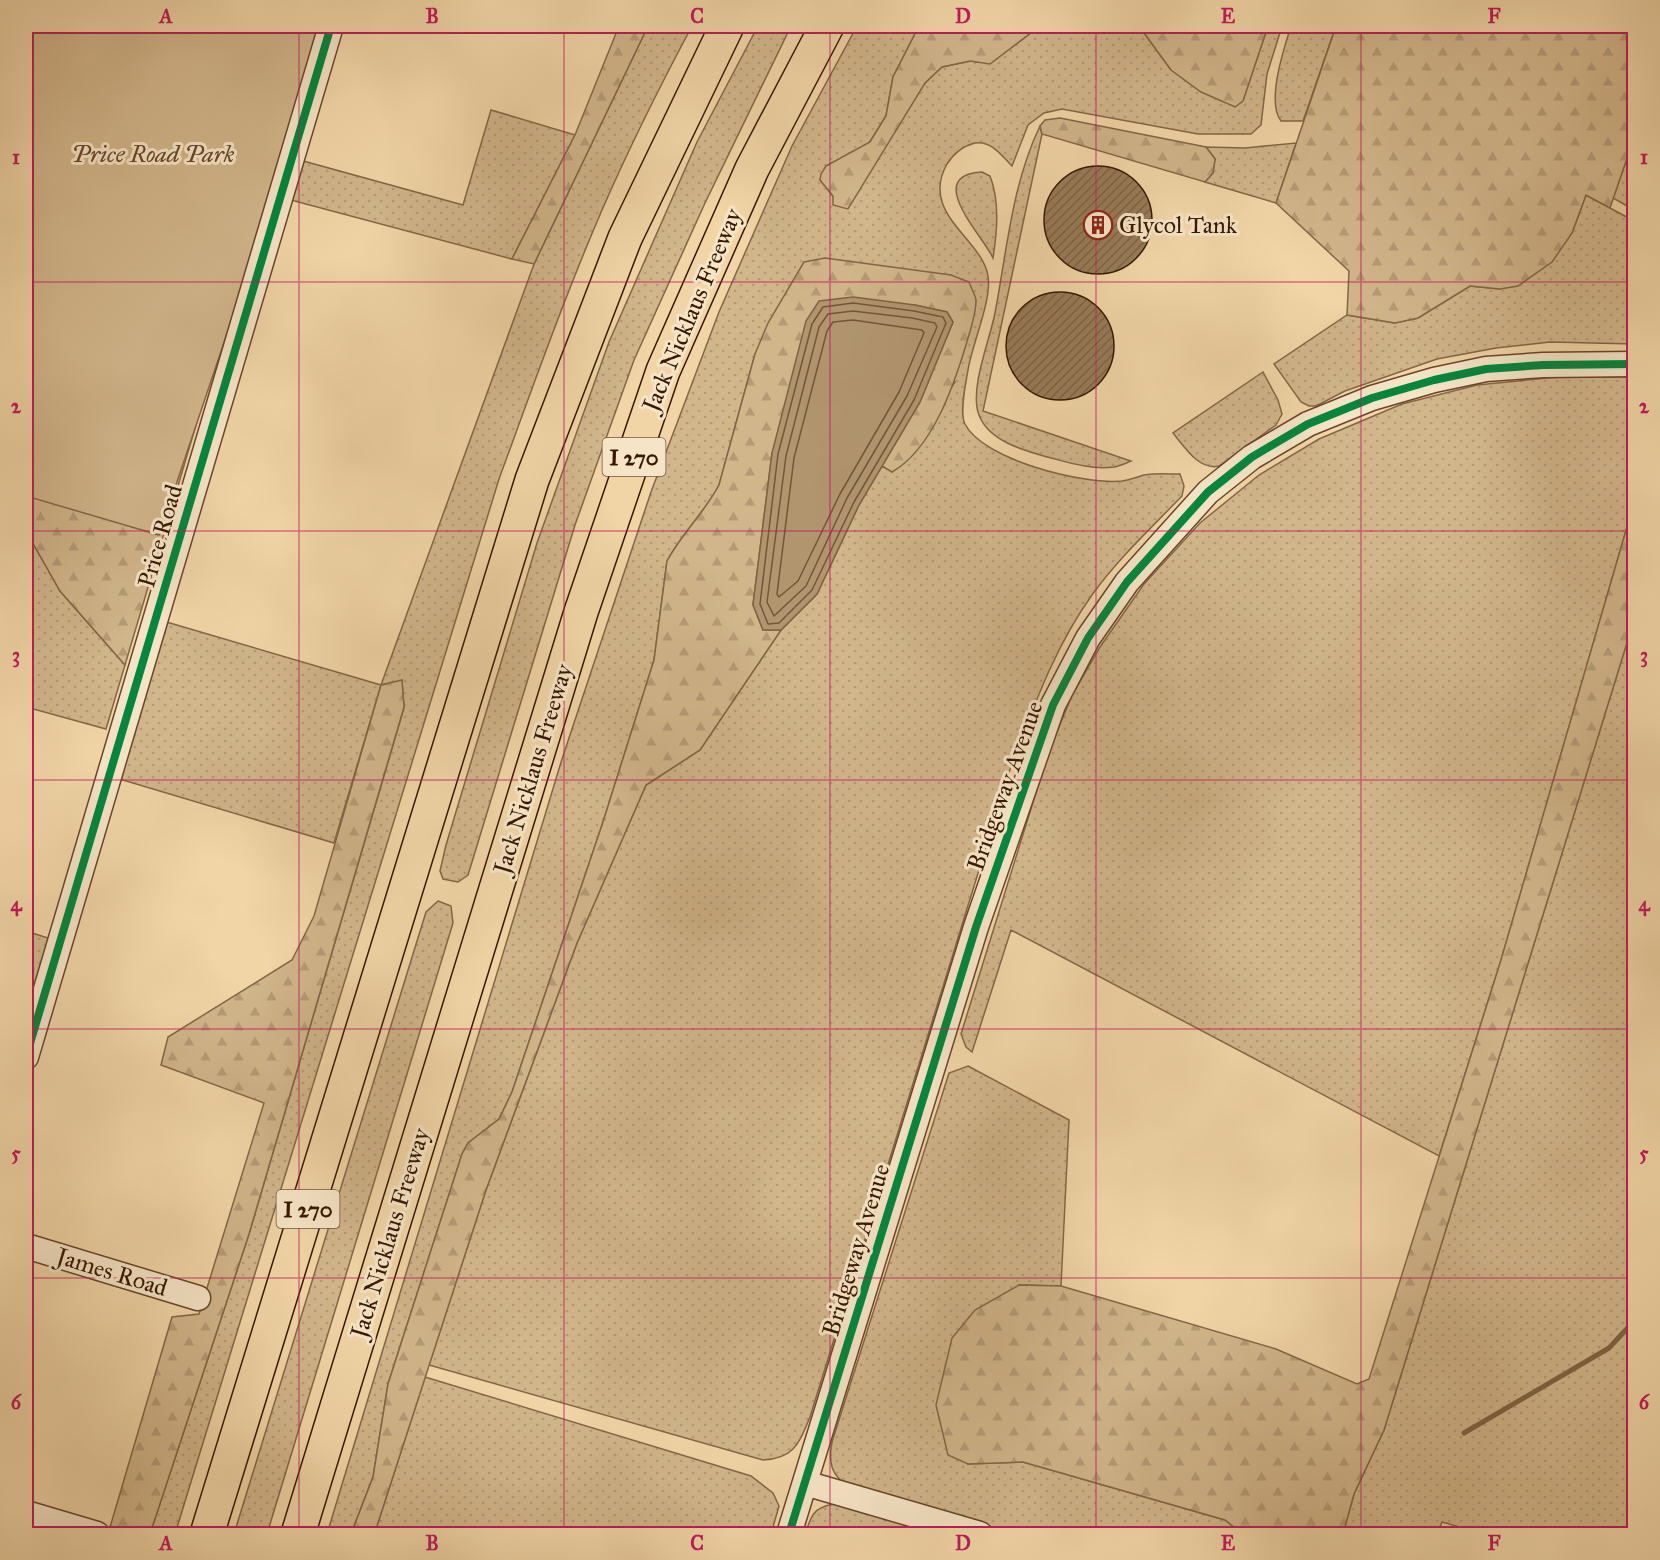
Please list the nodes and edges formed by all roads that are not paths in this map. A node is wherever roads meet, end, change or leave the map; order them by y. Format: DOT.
graph roads {
  1 [pos="331,26"];
  2 [pos="727,26"];
  3 [pos="827,26"];
  4 [pos="1635,364"];
  5 [pos="26,1057"];
  6 [pos="26,1246"];
  7 [pos="198,1298"];
  8 [pos="805,1483"];
  9 [pos="26,1513"];
  10 [pos="97,1534"];
  11 [pos="207,1534"];
  12 [pos="298,1534"];
  13 [pos="789,1534"];
  14 [pos="980,1534"];
  1 -- 5 [label="street, Price Road"];
  2 -- 11 [label="highway, I 270"];
  3 -- 12 [label="highway, Jack Nicklaus Freeway / I 270"];
  4 -- 8 [label="street, Bridgeway Avenue"];
  6 -- 7 [label="street, James Road"];
  8 -- 13 [label="street, Bridgeway Avenue"];
  8 -- 14 [label="street"];
  9 -- 10 [label="street"];
}
